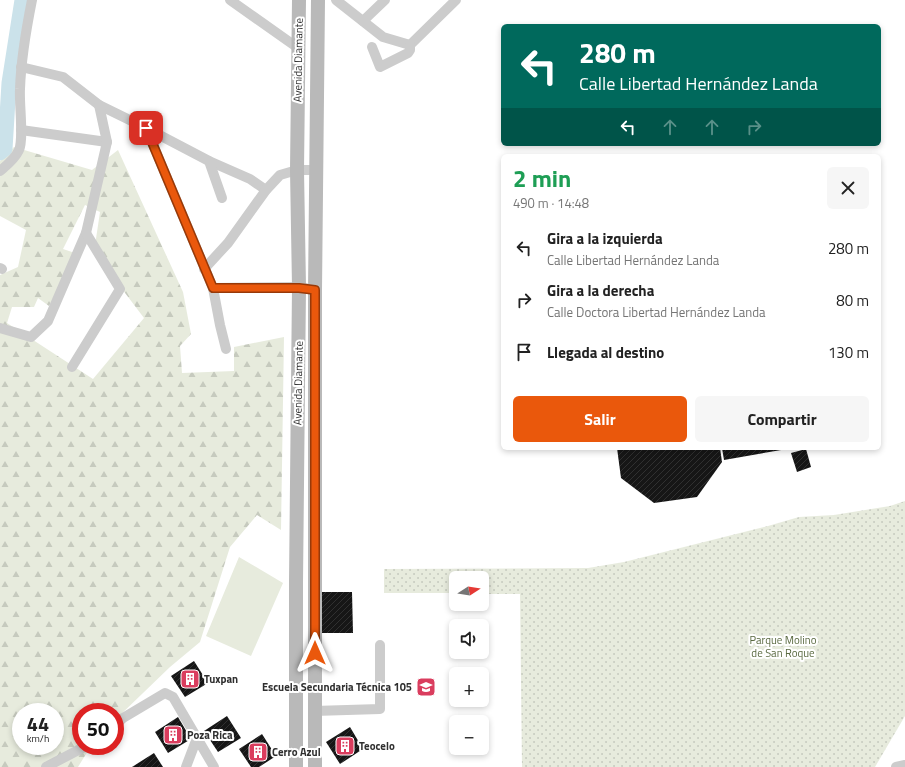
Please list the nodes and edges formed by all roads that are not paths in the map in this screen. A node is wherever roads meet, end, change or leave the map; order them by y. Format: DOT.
graph roads {
  1 [pos="32,0"];
  2 [pos="230,0"];
  3 [pos="299,0"];
  4 [pos="318,0"];
  5 [pos="336,0"];
  6 [pos="385,0"];
  7 [pos="456,0"];
  8 [pos="363,21"];
  9 [pos="410,45"];
  10 [pos="372,47"];
  11 [pos="298,48"];
  12 [pos="21,67"];
  13 [pos="100,105"];
  14 [pos="146,128"];
  15 [pos="21,130"];
  16 [pos="107,142"];
  17 [pos="209,161"];
  18 [pos="297,170"];
  19 [pos="316,170"];
  20 [pos="0,171"];
  21 [pos="266,190"];
  22 [pos="222,198"];
  23 [pos="86,233"];
  24 [pos="204,269"];
  25 [pos="213,288"];
  26 [pos="299,288"];
  27 [pos="315,290"];
  28 [pos="0,328"];
  29 [pos="226,348"];
  30 [pos="72,367"];
  31 [pos="380,645"];
  32 [pos="315,667"];
  33 [pos="296,668"];
  34 [pos="314,711"];
  35 [pos="124,717"];
  36 [pos="197,738"];
  37 [pos="72,753"];
  38 [pos="905,765"];
  39 [pos="46,767"];
  40 [pos="186,767"];
  41 [pos="214,767"];
  42 [pos="296,767"];
  43 [pos="315,767"];
  44 [pos="896,767"];
  1 -- 12 [label="street"];
  2 -- 11 [label="street"];
  3 -- 11 [label="main road, Avenida Diamante"];
  4 -- 19 [label="main road, Avenida Diamante"];
  5 -- 8 [label="street"];
  6 -- 8 [label="street"];
  7 -- 9 [label="street"];
  8 -- 9 [label="street"];
  9 -- 10 [label="street"];
  11 -- 18 [label="main road, Avenida Diamante"];
  12 -- 13 [label="street"];
  12 -- 15 [label="street"];
  13 -- 14 [label="street"];
  13 -- 16 [label="street"];
  14 -- 17 [label="street"];
  14 -- 24 [label="street"];
  15 -- 16 [label="street"];
  15 -- 20 [label="street"];
  16 -- 23 [label="street"];
  17 -- 21 [label="street"];
  17 -- 22 [label="street"];
  18 -- 19 [label="street"];
  18 -- 21 [label="street"];
  18 -- 26 [label="main road, Avenida Diamante"];
  19 -- 27 [label="main road, Avenida Diamante"];
  21 -- 24 [label="street"];
  23 -- 28 [label="street"];
  23 -- 30 [label="street"];
  24 -- 25 [label="street"];
  25 -- 26 [label="street"];
  25 -- 29 [label="street"];
  26 -- 27 [label="street"];
  26 -- 33 [label="main road, Avenida Diamante"];
  27 -- 32 [label="main road, Avenida Diamante"];
  31 -- 34 [label="street"];
  32 -- 33 [label="main road"];
  32 -- 34 [label="main road, Avenida Diamante"];
  33 -- 42 [label="main road, Avenida Diamante"];
  34 -- 43 [label="main road, Avenida Diamante"];
  35 -- 36 [label="street"];
  36 -- 40 [label="street"];
  36 -- 41 [label="street"];
  37 -- 39 [label="street"];
  38 -- 44 [label="street"];
}
